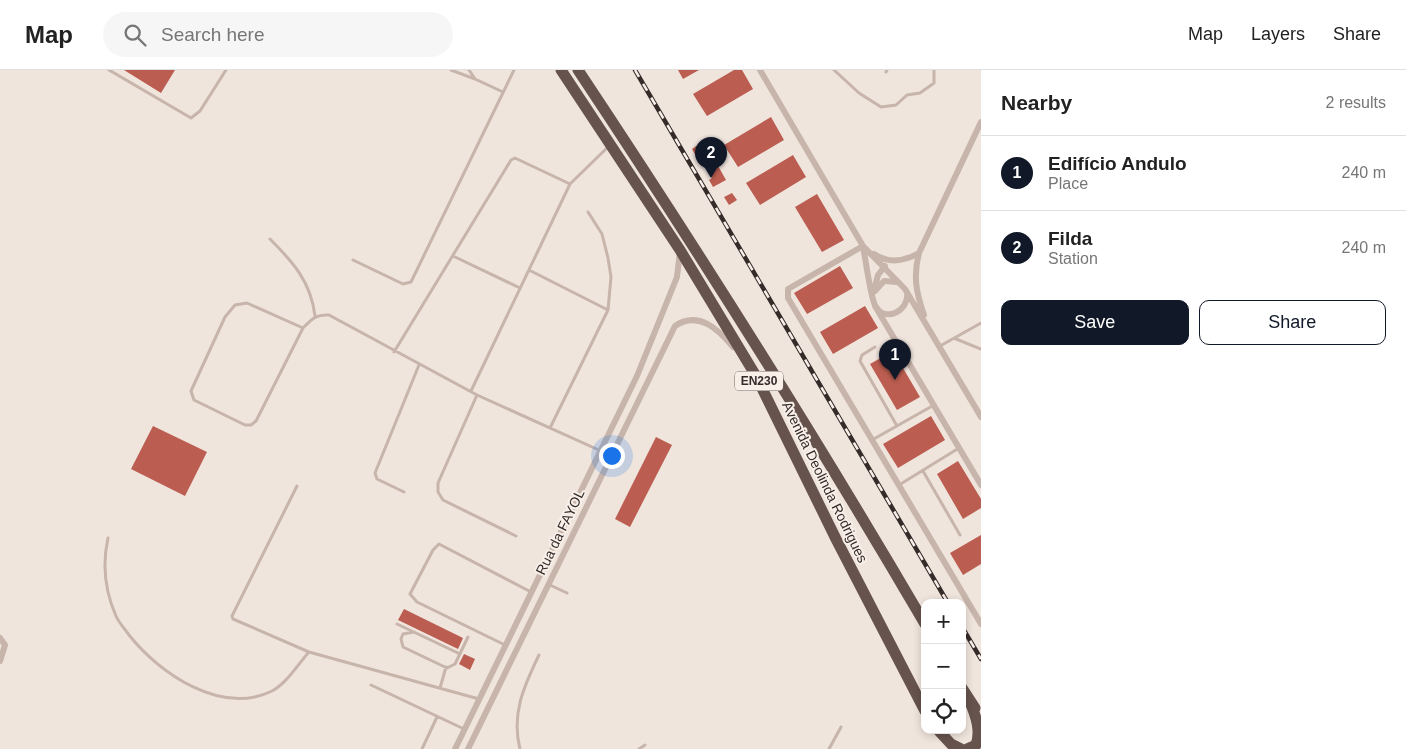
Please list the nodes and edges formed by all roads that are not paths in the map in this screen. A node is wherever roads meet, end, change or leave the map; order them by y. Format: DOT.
graph roads {
  1 [pos="109,70"];
  2 [pos="226,70"];
  3 [pos="451,70"];
  4 [pos="469,70"];
  5 [pos="514,70"];
  6 [pos="561,70"];
  7 [pos="578,70"];
  8 [pos="834,70"];
  9 [pos="934,70"];
  10 [pos="761,71"];
  11 [pos="475,79"];
  12 [pos="503,92"];
  13 [pos="981,122"];
  14 [pos="612,143"];
  15 [pos="570,184"];
  16 [pos="588,212"];
  17 [pos="270,239"];
  18 [pos="863,246"];
  19 [pos="680,250"];
  20 [pos="919,253"];
  21 [pos="453,256"];
  22 [pos="353,260"];
  23 [pos="894,261"];
  24 [pos="884,267"];
  25 [pos="529,270"];
  26 [pos="903,286"];
  27 [pos="520,288"];
  28 [pos="873,294"];
  29 [pos="875,306"];
  30 [pos="608,310"];
  31 [pos="315,316"];
  32 [pos="981,323"];
  33 [pos="303,328"];
  34 [pos="928,328"];
  35 [pos="956,338"];
  36 [pos="939,346"];
  37 [pos="875,347"];
  38 [pos="981,349"];
  39 [pos="394,352"];
  40 [pos="419,365"];
  41 [pos="756,376"];
  42 [pos="471,391"];
  43 [pos="477,395"];
  44 [pos="934,405"];
  45 [pos="981,417"];
  46 [pos="897,426"];
  47 [pos="550,428"];
  48 [pos="872,440"];
  49 [pos="959,448"];
  50 [pos="601,451"];
  51 [pos="923,471"];
  52 [pos="979,476"];
  53 [pos="981,484"];
  54 [pos="297,486"];
  55 [pos="899,486"];
  56 [pos="404,492"];
  57 [pos="960,535"];
  58 [pos="516,536"];
  59 [pos="108,538"];
  60 [pos="549,584"];
  61 [pos="532,592"];
  62 [pos="567,593"];
  63 [pos="921,617"];
  64 [pos="397,624"];
  65 [pos="981,624"];
  66 [pos="414,632"];
  67 [pos="468,637"];
  68 [pos="0,638"];
  69 [pos="505,646"];
  70 [pos="309,652"];
  71 [pos="460,654"];
  72 [pos="539,655"];
  73 [pos="0,661"];
  74 [pos="446,668"];
  75 [pos="371,685"];
  76 [pos="440,688"];
  77 [pos="963,689"];
  78 [pos="480,699"];
  79 [pos="970,702"];
  80 [pos="921,703"];
  81 [pos="438,717"];
  82 [pos="981,718"];
  83 [pos="841,727"];
  84 [pos="464,730"];
  85 [pos="939,734"];
  86 [pos="941,734"];
  87 [pos="645,745"];
  88 [pos="422,749"];
  89 [pos="455,749"];
  90 [pos="468,749"];
  91 [pos="520,749"];
  92 [pos="639,749"];
  93 [pos="829,749"];
  94 [pos="946,749"];
  95 [pos="961,749"];
  96 [pos="967,749"];
  1 -- 2 [label="lane"];
  3 -- 11 [label="lane"];
  4 -- 11 [label="lane"];
  5 -- 12 [label="lane"];
  6 -- 14 [label="highway, Avenida Deolinda Rodrigues / EN230"];
  7 -- 63 [label="highway, Avenida Deolinda Rodrigues / EN230"];
  8 -- 9 [label="lane"];
  10 -- 18 [label="street"];
  11 -- 12 [label="lane"];
  12 -- 22 [label="lane"];
  13 -- 20 [label="street"];
  14 -- 15 [label="lane"];
  14 -- 19 [label="highway, Avenida Deolinda Rodrigues / EN230"];
  15 -- 21 [label="lane"];
  15 -- 25 [label="lane"];
  16 -- 30 [label="lane"];
  17 -- 31 [label="lane"];
  18 -- 23 [label="street"];
  18 -- 24 [label="street"];
  18 -- 28 [label="street"];
  18 -- 48 [label="street"];
  19 -- 41 [label="highway, Avenida Deolinda Rodrigues / EN230"];
  19 -- 50 [label="street, Rua da FAYOL"];
  20 -- 23 [label="street"];
  20 -- 34 [label="street"];
  21 -- 27 [label="lane"];
  21 -- 39 [label="lane"];
  23 -- 24 [label="street"];
  24 -- 26 [label="street"];
  24 -- 28 [label="street"];
  25 -- 27 [label="lane"];
  25 -- 30 [label="lane"];
  26 -- 28 [label="street"];
  26 -- 29 [label="street"];
  26 -- 34 [label="street"];
  27 -- 42 [label="lane"];
  28 -- 29 [label="street"];
  29 -- 44 [label="street"];
  30 -- 47 [label="lane"];
  31 -- 33 [label="lane"];
  31 -- 39 [label="lane"];
  32 -- 35 [label="lane"];
  33 -- 33 [label="lane"];
  34 -- 36 [label="street"];
  35 -- 36 [label="lane"];
  35 -- 38 [label="lane"];
  36 -- 45 [label="street"];
  37 -- 46 [label="lane"];
  39 -- 40 [label="lane"];
  40 -- 42 [label="lane"];
  40 -- 56 [label="lane"];
  41 -- 60 [label="street, Rua da FAYOL"];
  41 -- 80 [label="highway, Avenida Deolinda Rodrigues / EN230"];
  42 -- 43 [label="lane"];
  43 -- 47 [label="lane"];
  43 -- 58 [label="lane"];
  44 -- 46 [label="lane"];
  44 -- 49 [label="street"];
  46 -- 48 [label="lane"];
  47 -- 50 [label="lane"];
  48 -- 55 [label="street"];
  49 -- 51 [label="lane"];
  49 -- 52 [label="street"];
  50 -- 61 [label="street, Rua da FAYOL"];
  51 -- 55 [label="lane"];
  51 -- 57 [label="lane"];
  52 -- 53 [label="street"];
  54 -- 70 [label="lane"];
  55 -- 65 [label="street"];
  59 -- 70 [label="lane"];
  60 -- 62 [label="lane"];
  60 -- 90 [label="street, Rua da FAYOL"];
  61 -- 69 [label="street, Rua da FAYOL"];
  61 -- 69 [label="lane"];
  64 -- 66 [label="lane"];
  66 -- 71 [label="lane"];
  66 -- 74 [label="lane"];
  67 -- 71 [label="lane"];
  68 -- 73 [label="street"];
  69 -- 78 [label="street, Rua da FAYOL"];
  70 -- 76 [label="lane"];
  71 -- 74 [label="lane"];
  72 -- 91 [label="lane"];
  74 -- 76 [label="lane"];
  75 -- 81 [label="lane"];
  76 -- 78 [label="lane"];
  77 -- 79 [label="highway"];
  78 -- 84 [label="street, Rua da FAYOL"];
  79 -- 82 [label="highway"];
  79 -- 96 [label="highway"];
  81 -- 84 [label="lane"];
  81 -- 88 [label="lane"];
  83 -- 93 [label="lane"];
  84 -- 89 [label="street, Rua da FAYOL"];
  85 -- 94 [label="highway"];
  86 -- 95 [label="highway"];
  87 -- 92 [label="lane"];
}
